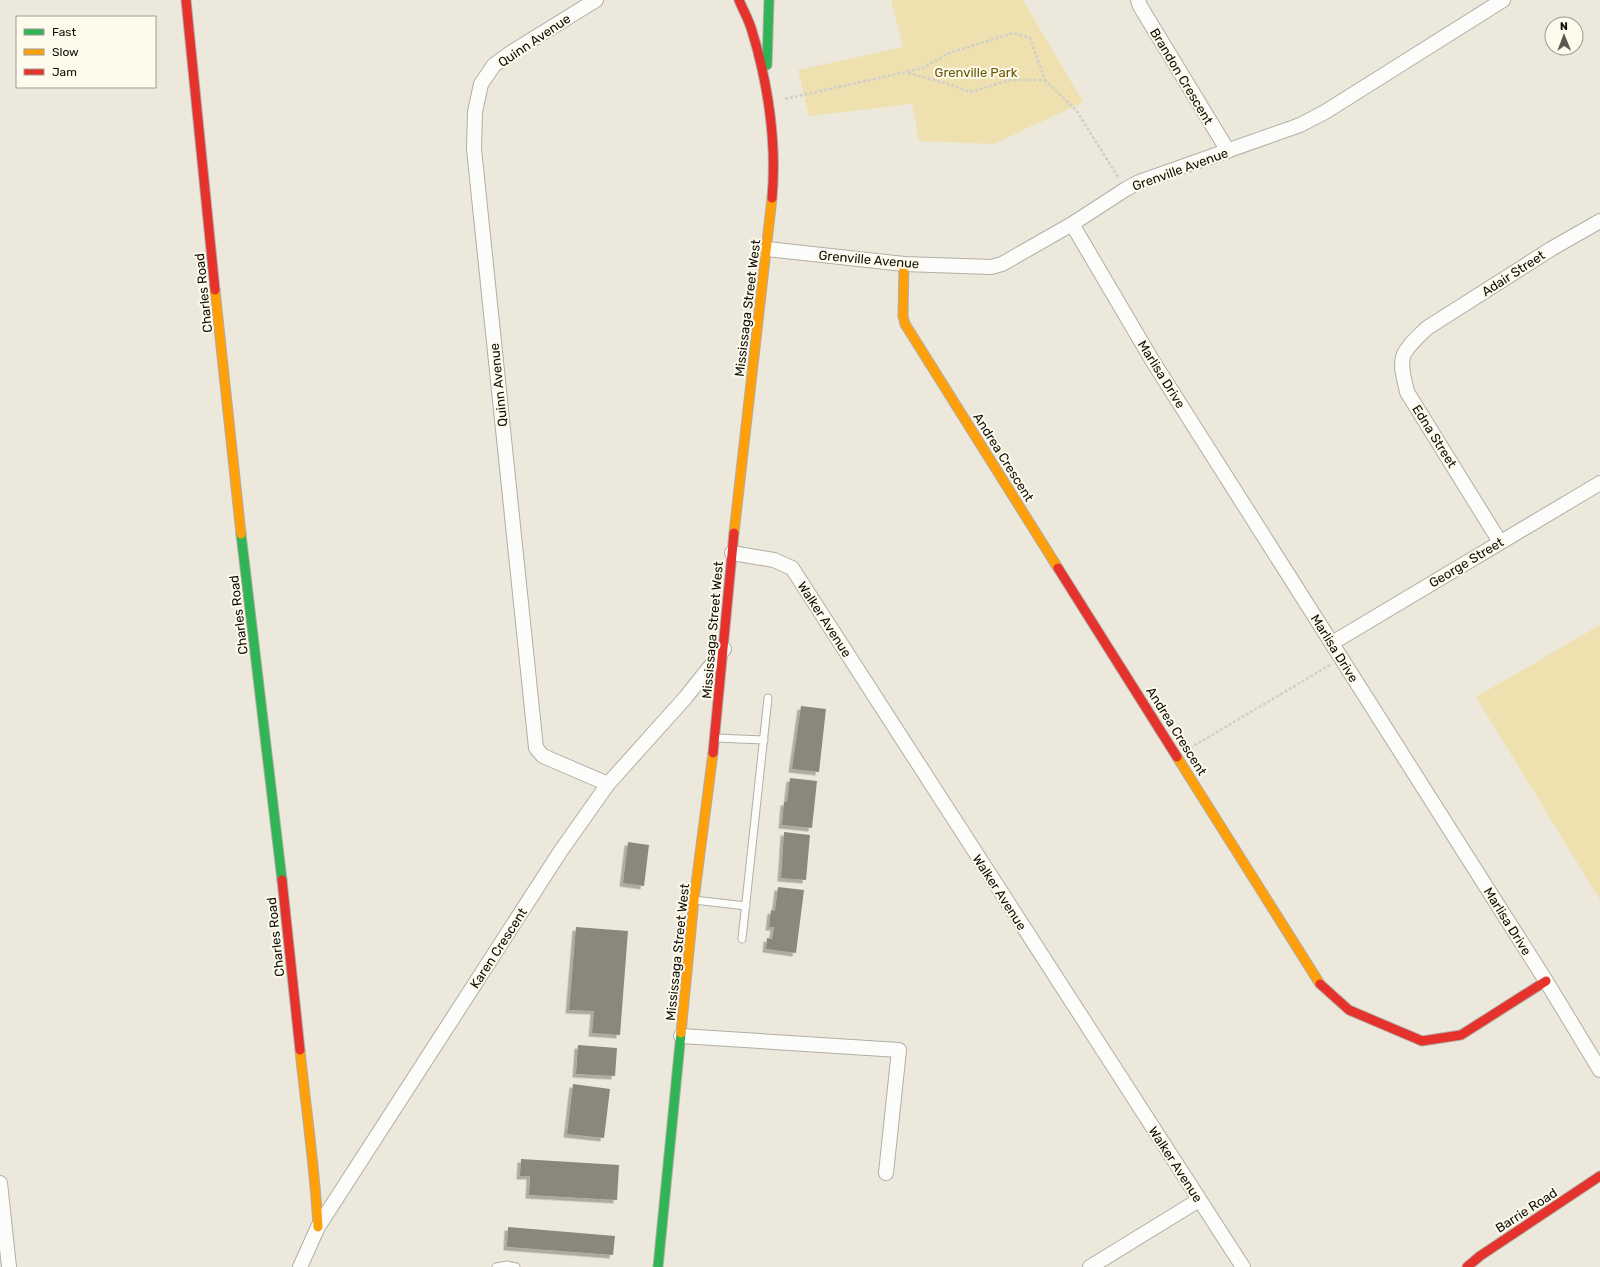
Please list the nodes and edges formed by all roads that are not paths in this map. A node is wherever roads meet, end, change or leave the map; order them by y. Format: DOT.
graph roads {
  1 [pos="186,0"];
  2 [pos="596,0"];
  3 [pos="739,0"];
  4 [pos="769,0"];
  5 [pos="1138,0"];
  6 [pos="1503,0"];
  7 [pos="766,90"];
  8 [pos="1228,151"];
  9 [pos="1600,221"];
  10 [pos="1072,224"];
  11 [pos="767,249"];
  12 [pos="904,264"];
  13 [pos="1427,328"];
  14 [pos="1600,483"];
  15 [pos="1500,542"];
  16 [pos="732,553"];
  17 [pos="1332,643"];
  18 [pos="724,648"];
  19 [pos="768,698"];
  20 [pos="715,738"];
  21 [pos="764,740"];
  22 [pos="608,784"];
  23 [pos="694,900"];
  24 [pos="746,906"];
  25 [pos="742,939"];
  26 [pos="1546,981"];
  27 [pos="681,1036"];
  28 [pos="1600,1070"];
  29 [pos="886,1173"];
  30 [pos="1600,1176"];
  31 [pos="0,1183"];
  32 [pos="1199,1200"];
  33 [pos="318,1227"];
  34 [pos="9,1267"];
  35 [pos="300,1267"];
  36 [pos="496,1267"];
  37 [pos="516,1267"];
  38 [pos="658,1267"];
  39 [pos="1090,1267"];
  40 [pos="1243,1267"];
  41 [pos="1467,1267"];
  1 -- 33 [label="street, Charles Road"];
  2 -- 22 [label="street, Quinn Avenue"];
  3 -- 7 [label="street, Mississaga Street West"];
  4 -- 7 [label="street"];
  5 -- 8 [label="street, Brandon Crescent"];
  6 -- 8 [label="street, Grenville Avenue"];
  7 -- 11 [label="street, Mississaga Street West"];
  8 -- 10 [label="street, Grenville Avenue"];
  9 -- 13 [label="street, Adair Street"];
  10 -- 12 [label="street, Grenville Avenue"];
  10 -- 17 [label="street, Marlisa Drive"];
  11 -- 12 [label="street, Grenville Avenue"];
  11 -- 16 [label="street, Mississaga Street West"];
  12 -- 26 [label="street, Andrea Crescent"];
  13 -- 15 [label="street, Edna Street"];
  14 -- 15 [label="street, George Street"];
  15 -- 17 [label="street, George Street"];
  16 -- 18 [label="street, Mississaga Street West"];
  16 -- 32 [label="street, Walker Avenue"];
  17 -- 26 [label="street, Marlisa Drive"];
  18 -- 20 [label="street, Mississaga Street West"];
  18 -- 22 [label="street, Karen Crescent"];
  19 -- 21 [label="lane"];
  20 -- 21 [label="lane"];
  20 -- 23 [label="street, Mississaga Street West"];
  21 -- 24 [label="lane"];
  22 -- 33 [label="street, Karen Crescent"];
  23 -- 24 [label="lane"];
  23 -- 27 [label="street, Mississaga Street West"];
  24 -- 25 [label="lane"];
  26 -- 28 [label="street, Marlisa Drive"];
  27 -- 29 [label="street"];
  27 -- 38 [label="street, Mississaga Street West"];
  30 -- 41 [label="street, Barrie Road"];
  31 -- 34 [label="street"];
  32 -- 39 [label="street"];
  32 -- 40 [label="street, Walker Avenue"];
  33 -- 35 [label="street, Karen Crescent"];
  36 -- 37 [label="lane"];
}
